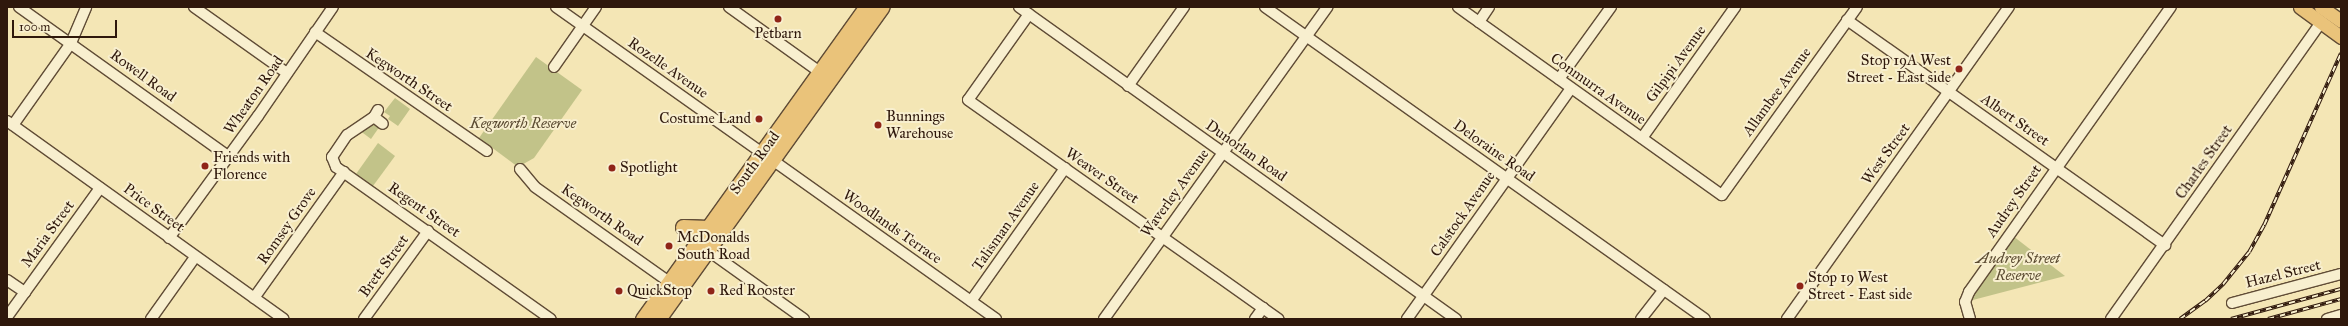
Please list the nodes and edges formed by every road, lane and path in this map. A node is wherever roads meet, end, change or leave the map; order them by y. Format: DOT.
graph roads {
  1 [pos="20,7"];
  2 [pos="86,7"];
  3 [pos="194,7"];
  4 [pos="333,7"];
  5 [pos="556,7"];
  6 [pos="596,7"];
  7 [pos="729,7"];
  8 [pos="866,7"];
  9 [pos="881,7"];
  10 [pos="1019,7"];
  11 [pos="1184,7"];
  12 [pos="1265,7"];
  13 [pos="1327,7"];
  14 [pos="1458,7"];
  15 [pos="1489,7"];
  16 [pos="1611,7"];
  17 [pos="1735,7"];
  18 [pos="1857,7"];
  19 [pos="2009,7"];
  20 [pos="2171,7"];
  21 [pos="2300,7"];
  22 [pos="2321,7"];
  23 [pos="1029,14"];
  24 [pos="1847,20"];
  25 [pos="2341,21"];
  26 [pos="1479,22"];
  27 [pos="2321,22"];
  28 [pos="583,26"];
  29 [pos="315,32"];
  30 [pos="1306,36"];
  31 [pos="2341,36"];
  32 [pos="71,43"];
  33 [pos="832,56"];
  34 [pos="802,59"];
  35 [pos="554,67"];
  36 [pos="287,73"];
  37 [pos="824,75"];
  38 [pos="1559,79"];
  39 [pos="1128,86"];
  40 [pos="1571,88"];
  41 [pos="1949,92"];
  42 [pos="10,123"];
  43 [pos="383,124"];
  44 [pos="1642,138"];
  45 [pos="487,151"];
  46 [pos="1222,153"];
  47 [pos="767,156"];
  48 [pos="229,157"];
  49 [pos="2056,167"];
  50 [pos="1065,168"];
  51 [pos="520,169"];
  52 [pos="344,172"];
  53 [pos="1507,178"];
  54 [pos="100,188"];
  55 [pos="1722,195"];
  56 [pos="683,227"];
  57 [pos="708,228"];
  58 [pos="428,231"];
  59 [pos="1161,237"];
  60 [pos="169,238"];
  61 [pos="2165,245"];
  62 [pos="702,246"];
  63 [pos="195,257"];
  64 [pos="2341,274"];
  65 [pos="7,280"];
  66 [pos="669,282"];
  67 [pos="1664,290"];
  68 [pos="25,292"];
  69 [pos="1424,296"];
  70 [pos="254,298"];
  71 [pos="971,301"];
  72 [pos="2232,303"];
  73 [pos="1263,308"];
  74 [pos="2341,315"];
  75 [pos="7,317"];
  76 [pos="151,319"];
  77 [pos="284,319"];
  78 [pos="364,319"];
  79 [pos="551,319"];
  80 [pos="643,319"];
  81 [pos="658,319"];
  82 [pos="804,319"];
  83 [pos="996,319"];
  84 [pos="1104,319"];
  85 [pos="1255,319"];
  86 [pos="1278,319"];
  87 [pos="1407,319"];
  88 [pos="1456,319"];
  89 [pos="1641,319"];
  90 [pos="1705,319"];
  91 [pos="1787,319"];
  92 [pos="1970,319"];
  93 [pos="2111,319"];
  94 [pos="2327,319"];
  1 -- 32 [label="street, Rowell Road"];
  2 -- 32 [label="street"];
  3 -- 36 [label="street"];
  4 -- 29 [label="street, Wheaton Road"];
  5 -- 28 [label="street, Rozelle Avenue"];
  6 -- 28 [label="street"];
  7 -- 34 [label="street"];
  8 -- 33 [label="highway, South Road"];
  9 -- 37 [label="highway, South Road"];
  10 -- 23 [label="street, Dunorlan Road"];
  11 -- 39 [label="street"];
  12 -- 30 [label="street, Deloraine Road"];
  13 -- 30 [label="street, Waverley Avenue"];
  14 -- 26 [label="street, Conmurra Avenue"];
  15 -- 26 [label="street"];
  16 -- 38 [label="street"];
  17 -- 44 [label="street, Gilpipi Avenue"];
  18 -- 24 [label="street, Allambee Avenue"];
  19 -- 41 [label="street, West Street"];
  20 -- 49 [label="street, Audrey Street"];
  21 -- 27 [label="main road"];
  22 -- 25 [label="main road"];
  23 -- 39 [label="street, Dunorlan Road"];
  23 -- 50 [label="street, Weaver Street"];
  24 -- 41 [label="street, Albert Street"];
  24 -- 55 [label="street, Allambee Avenue"];
  26 -- 38 [label="street, Conmurra Avenue"];
  27 -- 31 [label="main road"];
  27 -- 61 [label="street, Charles Street"];
  28 -- 35 [label="street"];
  28 -- 47 [label="street, Rozelle Avenue"];
  29 -- 36 [label="street, Wheaton Road"];
  29 -- 45 [label="street, Kegworth Street"];
  30 -- 46 [label="street, Waverley Avenue"];
  30 -- 53 [label="street, Deloraine Road"];
  32 -- 42 [label="street"];
  32 -- 48 [label="street, Rowell Road"];
  33 -- 34 [label="street"];
  33 -- 37 [label="highway, South Road"];
  34 -- 37 [label="street"];
  36 -- 48 [label="street, Wheaton Road"];
  37 -- 47 [label="highway, South Road"];
  38 -- 40 [label="street, Conmurra Avenue"];
  39 -- 46 [label="street, Dunorlan Road"];
  40 -- 44 [label="street, Conmurra Avenue"];
  40 -- 53 [label="street, Calstock Avenue"];
  41 -- 49 [label="street, Albert Street"];
  41 -- 91 [label="street, West Street"];
  42 -- 54 [label="street, Price Street"];
  43 -- 52 [label="street, Regent Street"];
  44 -- 55 [label="street, Conmurra Avenue"];
  46 -- 59 [label="street, Waverley Avenue"];
  46 -- 69 [label="street, Dunorlan Road"];
  47 -- 57 [label="highway, South Road"];
  47 -- 62 [label="highway, South Road"];
  47 -- 71 [label="street, Woodlands Terrace"];
  48 -- 60 [label="street, Wheaton Road"];
  49 -- 61 [label="street, Albert Street"];
  49 -- 92 [label="street, Audrey Street"];
  50 -- 59 [label="street, Weaver Street"];
  50 -- 71 [label="street, Talisman Avenue"];
  51 -- 66 [label="street, Kegworth Road"];
  52 -- 58 [label="street, Regent Street"];
  52 -- 70 [label="street, Romsey Grove"];
  53 -- 67 [label="street, Deloraine Road"];
  53 -- 69 [label="street, Calstock Avenue"];
  54 -- 60 [label="street, Price Street"];
  54 -- 68 [label="street, Maria Street"];
  56 -- 57 [label="highway"];
  57 -- 62 [label="highway, South Road"];
  58 -- 78 [label="street, Brett Street"];
  58 -- 79 [label="street, Regent Street"];
  59 -- 73 [label="street, Weaver Street"];
  59 -- 84 [label="street, Waverley Avenue"];
  60 -- 63 [label="street, Price Street"];
  61 -- 93 [label="street, Charles Street"];
  62 -- 66 [label="highway, South Road"];
  62 -- 81 [label="highway, South Road"];
  62 -- 82 [label="street"];
  63 -- 70 [label="street, Price Street"];
  63 -- 76 [label="street"];
  64 -- 72 [label="street, Hazel Street"];
  65 -- 68 [label="street"];
  66 -- 80 [label="highway, South Road"];
  67 -- 89 [label="street"];
  67 -- 90 [label="street, Deloraine Road"];
  68 -- 75 [label="street, Maria Street"];
  69 -- 87 [label="street, Calstock Avenue"];
  69 -- 88 [label="street, Dunorlan Road"];
  70 -- 77 [label="street, Price Street"];
  71 -- 83 [label="street, Woodlands Terrace"];
  73 -- 85 [label="street"];
  73 -- 86 [label="street, Weaver Street"];
  74 -- 94 [label="street"];
}
